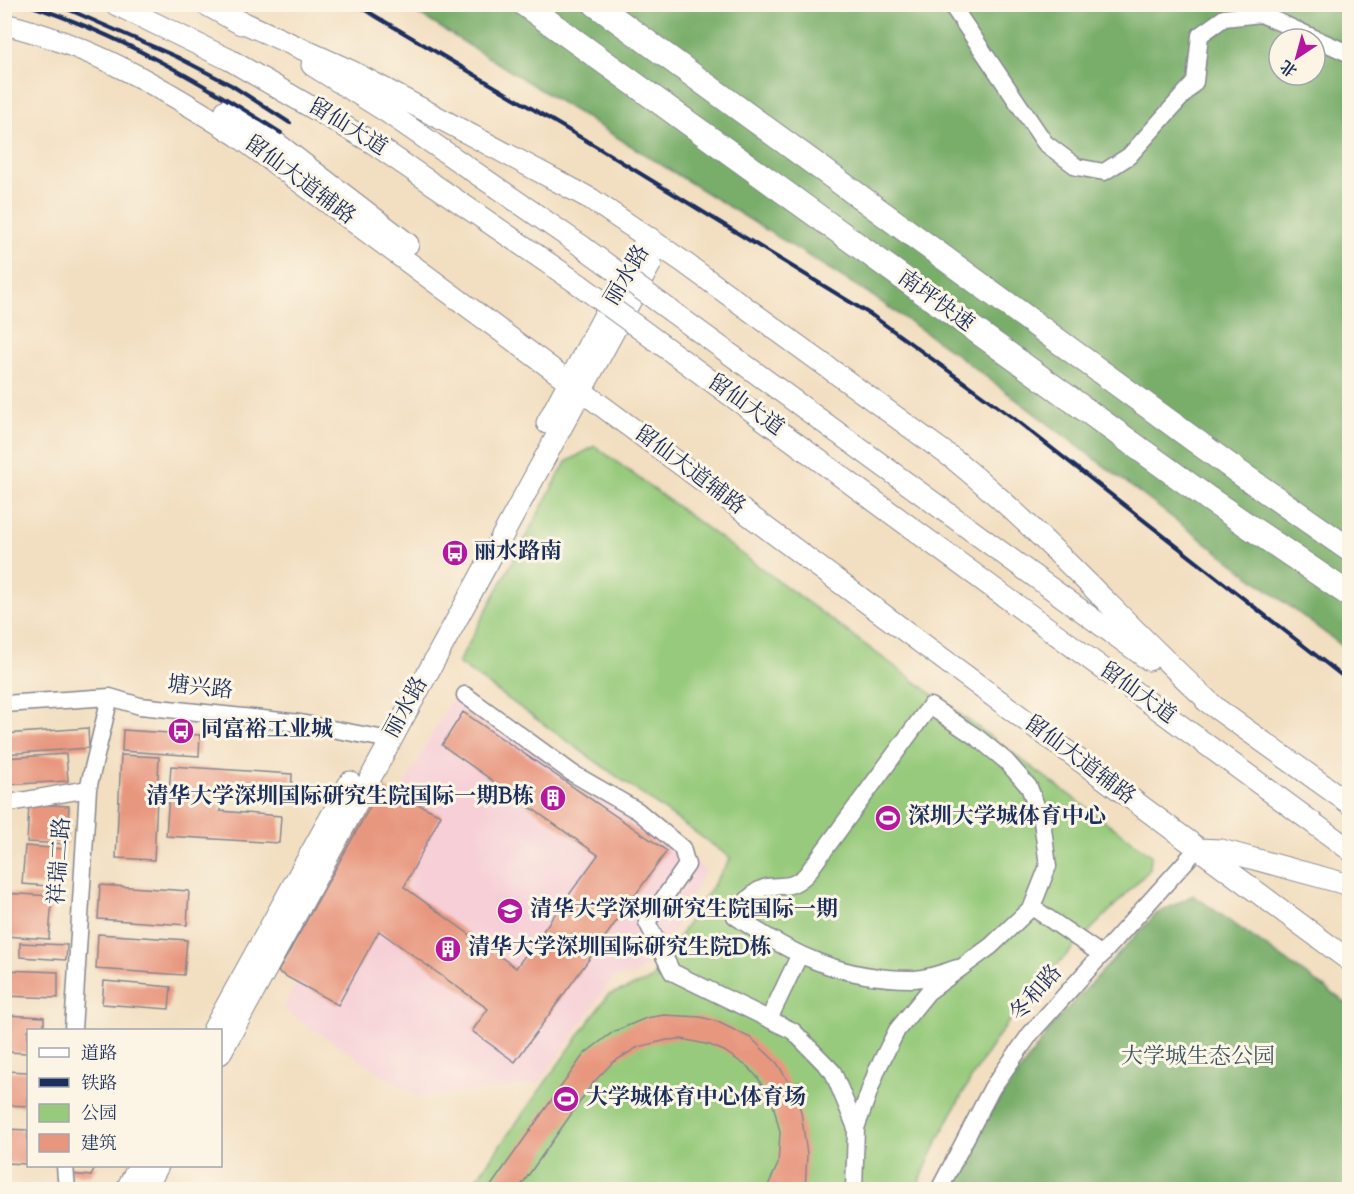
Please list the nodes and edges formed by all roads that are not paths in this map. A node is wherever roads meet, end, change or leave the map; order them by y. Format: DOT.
graph roads {
  1 [pos="115,4"];
  2 [pos="204,4"];
  3 [pos="524,4"];
  4 [pos="596,4"];
  5 [pos="951,4"];
  6 [pos="4,11"];
  7 [pos="231,17"];
  8 [pos="4,24"];
  9 [pos="1350,54"];
  10 [pos="650,238"];
  11 [pos="578,381"];
  12 [pos="1350,550"];
  13 [pos="1350,595"];
  14 [pos="465,695"];
  15 [pos="110,697"];
  16 [pos="4,704"];
  17 [pos="1216,708"];
  18 [pos="382,738"];
  19 [pos="88,789"];
  20 [pos="4,804"];
  21 [pos="1350,804"];
  22 [pos="1197,849"];
  23 [pos="1221,850"];
  24 [pos="1350,850"];
  25 [pos="1350,885"];
  26 [pos="1032,907"];
  27 [pos="1350,945"];
  28 [pos="1102,955"];
  29 [pos="799,956"];
  30 [pos="1350,961"];
  31 [pos="958,968"];
  32 [pos="769,1019"];
  33 [pos="73,1029"];
  34 [pos="214,1029"];
  35 [pos="222,1050"];
  36 [pos="856,1128"];
  37 [pos="65,1167"];
  38 [pos="138,1167"];
  39 [pos="157,1167"];
  40 [pos="67,1190"];
  41 [pos="126,1190"];
  42 [pos="145,1190"];
  43 [pos="855,1190"];
  44 [pos="939,1190"];
  1 -- 24 [label="main road, 留仙大道, bridge"];
  2 -- 7 [label="main road, 留仙大道"];
  3 -- 13 [label="highway, 南坪快速"];
  4 -- 12 [label="highway, 南坪快速"];
  5 -- 9 [label="street"];
  6 -- 11 [label="main road, 留仙大道辅路"];
  7 -- 10 [label="main road"];
  7 -- 17 [label="main road, 留仙大道, bridge"];
  8 -- 11 [label="main road, 留仙大道辅路"];
  10 -- 11 [label="main road, 丽水路"];
  10 -- 17 [label="main road"];
  11 -- 18 [label="main road, 丽水路"];
  11 -- 22 [label="main road, 留仙大道辅路"];
  11 -- 23 [label="main road, 留仙大道辅路"];
  14 -- 32 [label="street"];
  15 -- 16 [label="street, 塘兴路"];
  15 -- 18 [label="street, 塘兴路"];
  15 -- 19 [label="street, 祥瑞二路"];
  17 -- 21 [label="main road, 留仙大道"];
  18 -- 34 [label="main road, 丽水路"];
  18 -- 35 [label="main road, 丽水路"];
  19 -- 20 [label="street"];
  19 -- 33 [label="street, 祥瑞二路"];
  22 -- 23 [label="main road"];
  22 -- 28 [label="street, 冬和路"];
  22 -- 30 [label="main road, 留仙大道辅路"];
  23 -- 25 [label="main road"];
  23 -- 27 [label="main road, 留仙大道辅路"];
  26 -- 28 [label="street"];
  26 -- 29 [label="street"];
  26 -- 31 [label="street"];
  28 -- 44 [label="street, 冬和路"];
  29 -- 31 [label="street"];
  29 -- 32 [label="street"];
  31 -- 36 [label="street"];
  32 -- 36 [label="street"];
  36 -- 43 [label="street"];
  37 -- 40 [label="street"];
  38 -- 41 [label="main road"];
  39 -- 42 [label="main road"];
}
